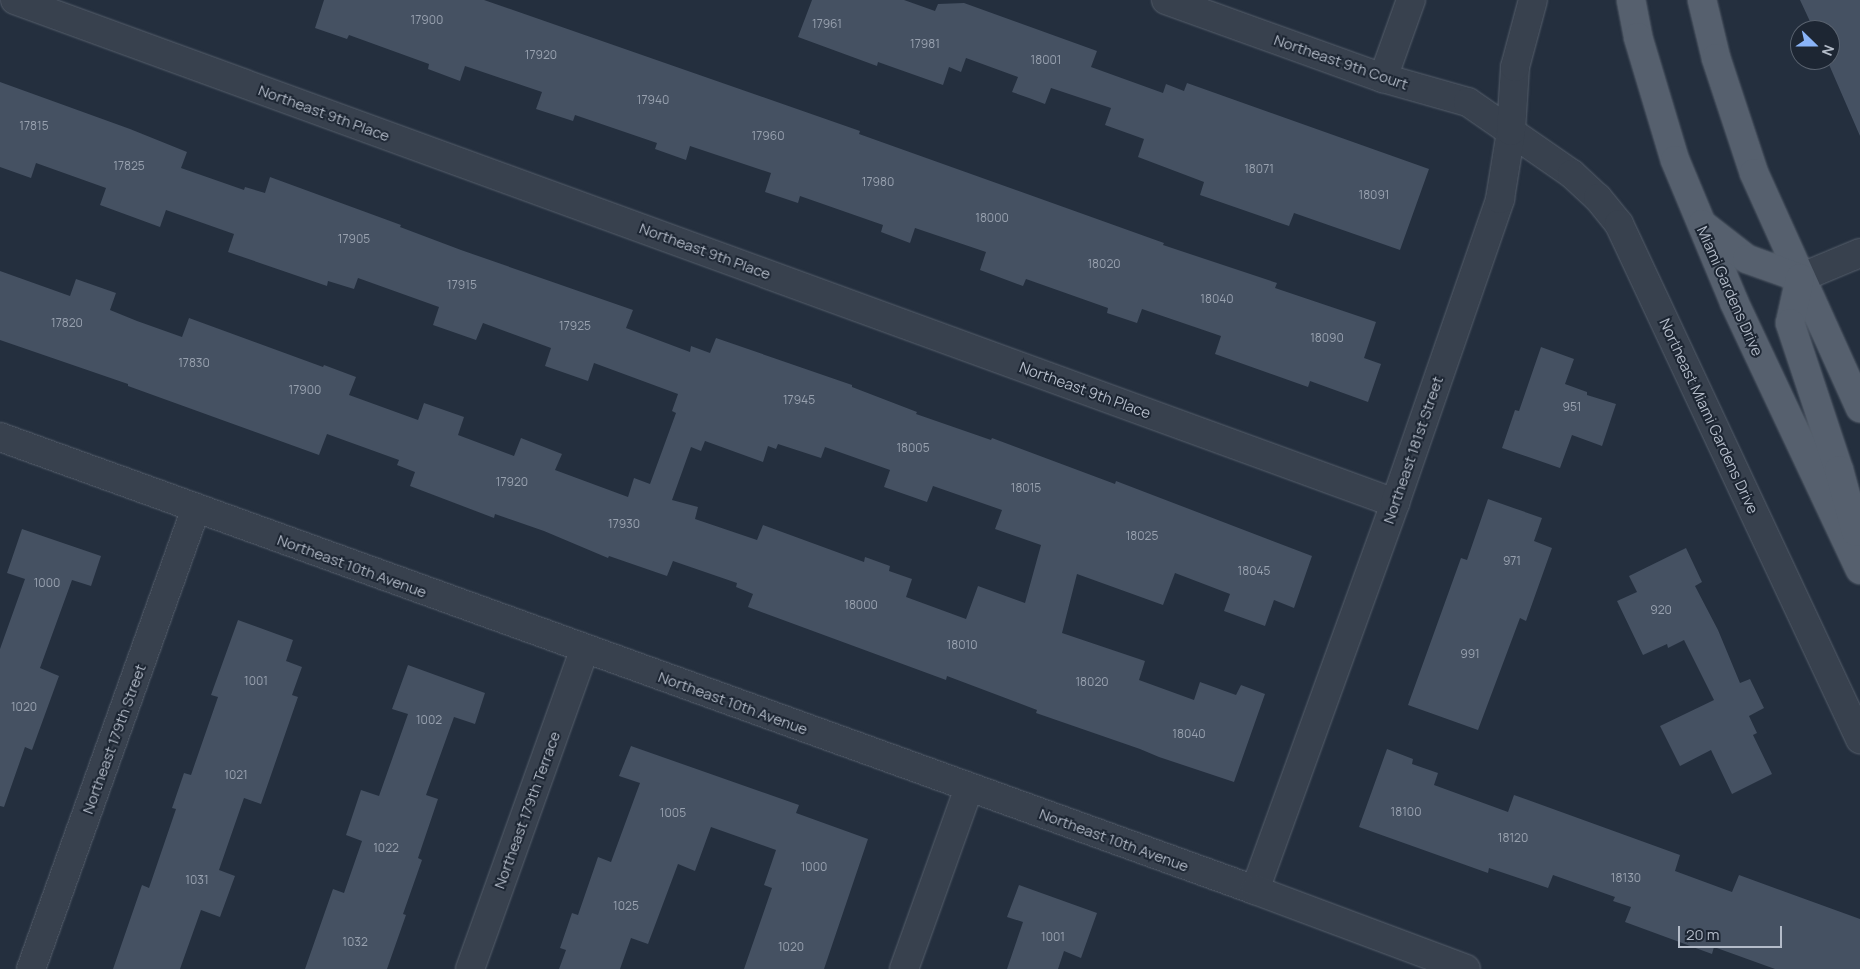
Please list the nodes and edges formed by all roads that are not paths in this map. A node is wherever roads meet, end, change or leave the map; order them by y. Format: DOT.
graph roads {
  1 [pos="15,0"];
  2 [pos="1166,0"];
  3 [pos="1410,0"];
  4 [pos="1533,0"];
  5 [pos="1631,0"];
  6 [pos="1702,0"];
  7 [pos="1384,78"];
  8 [pos="1511,131"];
  9 [pos="1701,223"];
  10 [pos="1860,253"];
  11 [pos="1800,278"];
  12 [pos="1860,408"];
  13 [pos="0,437"];
  14 [pos="1395,503"];
  15 [pos="196,509"];
  16 [pos="1860,548"];
  17 [pos="1860,570"];
  18 [pos="584,650"];
  19 [pos="1860,739"];
  20 [pos="969,787"];
  21 [pos="1255,890"];
  22 [pos="31,969"];
  23 [pos="470,969"];
  24 [pos="904,969"];
  25 [pos="1466,969"];
  1 -- 14 [label="street, Northeast 9th Place"];
  2 -- 7 [label="street, Northeast 9th Court"];
  3 -- 7 [label="street"];
  4 -- 8 [label="street, Northeast 181st Street"];
  5 -- 9 [label="main road, Miami Gardens Drive"];
  6 -- 11 [label="main road"];
  7 -- 8 [label="street, Northeast 9th Court"];
  8 -- 14 [label="street, Northeast 181st Street"];
  8 -- 19 [label="street, Northeast Miami Gardens Drive"];
  9 -- 11 [label="main road"];
  9 -- 17 [label="main road, Miami Gardens Drive"];
  10 -- 11 [label="street"];
  11 -- 12 [label="main road"];
  11 -- 16 [label="main road"];
  13 -- 15 [label="street, Northeast 10th Avenue"];
  14 -- 21 [label="street, Northeast 181st Street"];
  15 -- 18 [label="street, Northeast 10th Avenue"];
  15 -- 22 [label="street, Northeast 179th Street"];
  18 -- 20 [label="street, Northeast 10th Avenue"];
  18 -- 23 [label="street, Northeast 179th Terrace"];
  20 -- 21 [label="street, Northeast 10th Avenue"];
  20 -- 24 [label="street"];
  21 -- 25 [label="street, Northeast 10th Avenue"];
}
